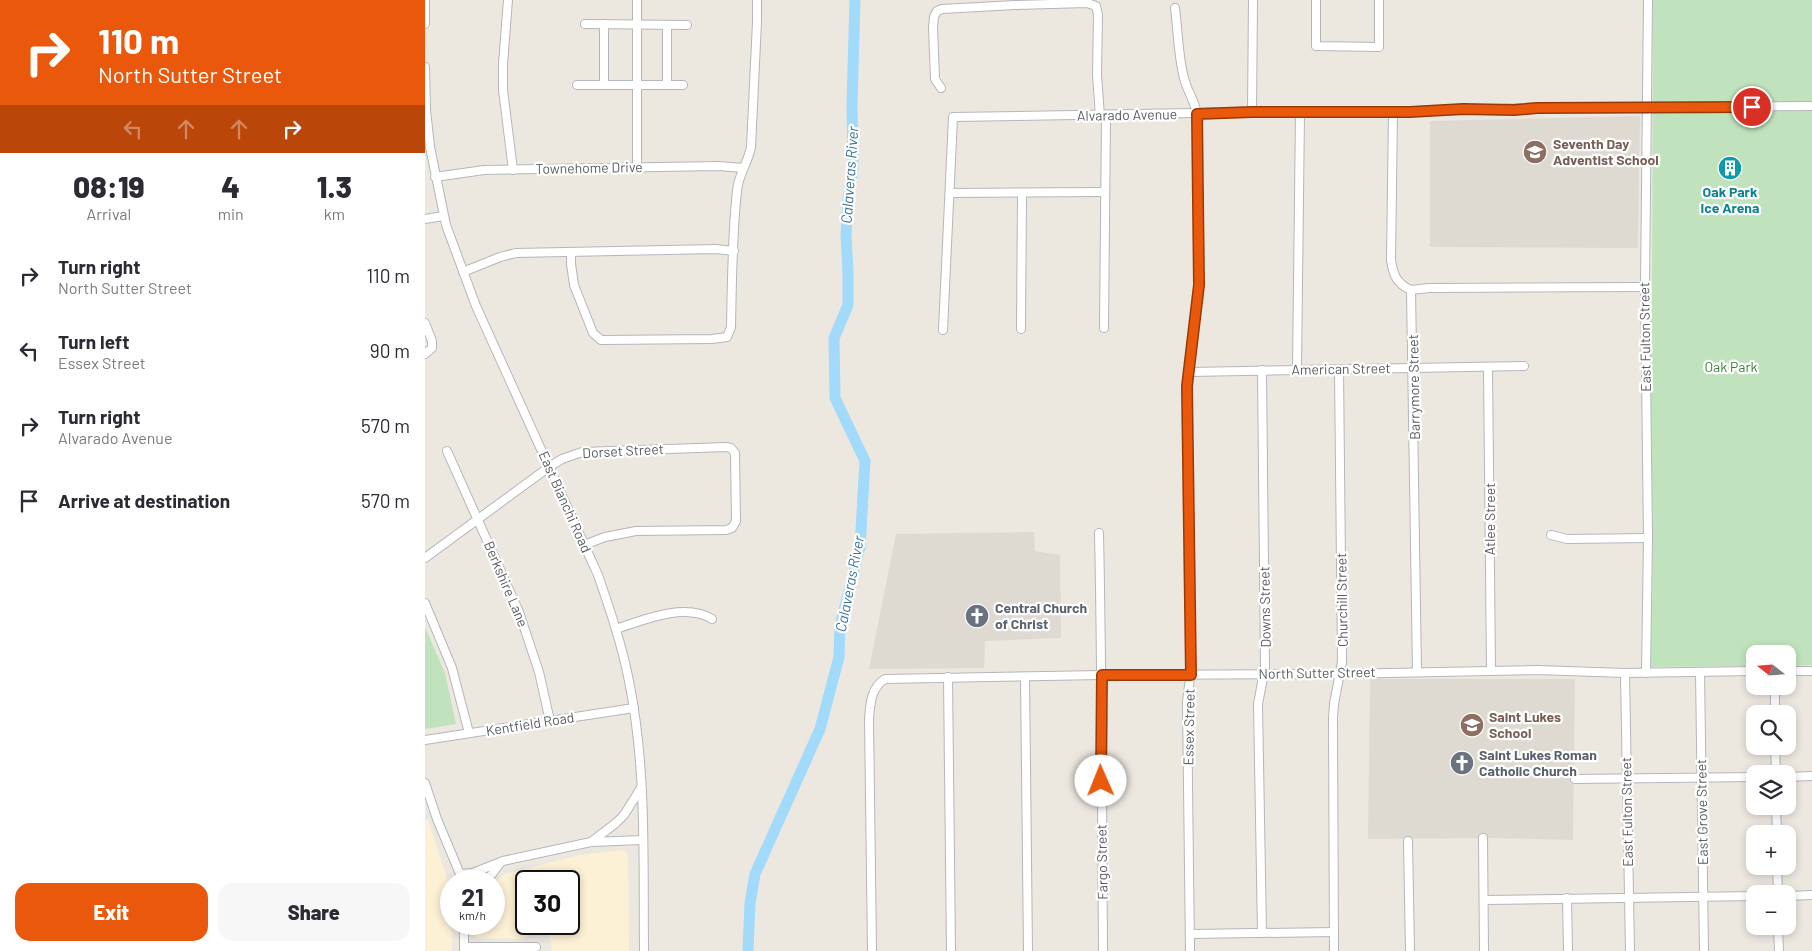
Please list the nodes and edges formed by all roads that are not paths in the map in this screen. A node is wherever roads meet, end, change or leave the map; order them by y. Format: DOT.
graph roads {
  1 [pos="425,0"];
  2 [pos="508,0"];
  3 [pos="637,0"];
  4 [pos="757,0"];
  5 [pos="1253,0"];
  6 [pos="1316,0"];
  7 [pos="1379,0"];
  8 [pos="1648,0"];
  9 [pos="1175,8"];
  10 [pos="425,24"];
  11 [pos="585,24"];
  12 [pos="604,24"];
  13 [pos="667,24"];
  14 [pos="687,24"];
  15 [pos="636,25"];
  16 [pos="425,67"];
  17 [pos="577,84"];
  18 [pos="604,84"];
  19 [pos="636,84"];
  20 [pos="667,85"];
  21 [pos="683,86"];
  22 [pos="941,88"];
  23 [pos="1812,106"];
  24 [pos="1647,108"];
  25 [pos="1252,112"];
  26 [pos="1300,112"];
  27 [pos="1393,112"];
  28 [pos="1197,114"];
  29 [pos="1103,116"];
  30 [pos="637,167"];
  31 [pos="743,168"];
  32 [pos="513,170"];
  33 [pos="435,177"];
  34 [pos="1105,192"];
  35 [pos="950,193"];
  36 [pos="1022,193"];
  37 [pos="443,216"];
  38 [pos="425,219"];
  39 [pos="734,251"];
  40 [pos="571,252"];
  41 [pos="463,272"];
  42 [pos="1645,286"];
  43 [pos="1411,290"];
  44 [pos="425,323"];
  45 [pos="1104,328"];
  46 [pos="1021,329"];
  47 [pos="943,330"];
  48 [pos="425,354"];
  49 [pos="1524,366"];
  50 [pos="1489,367"];
  51 [pos="1413,368"];
  52 [pos="1297,369"];
  53 [pos="1339,369"];
  54 [pos="1262,370"];
  55 [pos="1189,372"];
  56 [pos="447,452"];
  57 [pos="549,467"];
  58 [pos="478,519"];
  59 [pos="1099,533"];
  60 [pos="1551,535"];
  61 [pos="1648,538"];
  62 [pos="584,545"];
  63 [pos="425,558"];
  64 [pos="425,603"];
  65 [pos="712,619"];
  66 [pos="616,629"];
  67 [pos="1417,671"];
  68 [pos="1491,671"];
  69 [pos="1796,671"];
  70 [pos="1812,671"];
  71 [pos="1700,672"];
  72 [pos="1746,672"];
  73 [pos="1625,673"];
  74 [pos="1646,673"];
  75 [pos="1264,674"];
  76 [pos="1340,674"];
  77 [pos="1102,675"];
  78 [pos="1191,675"];
  79 [pos="948,677"];
  80 [pos="1025,677"];
  81 [pos="634,708"];
  82 [pos="550,721"];
  83 [pos="469,734"];
  84 [pos="425,740"];
  85 [pos="1812,776"];
  86 [pos="1701,777"];
  87 [pos="1746,777"];
  88 [pos="1796,777"];
  89 [pos="1626,778"];
  90 [pos="1575,779"];
  91 [pos="425,783"];
  92 [pos="642,786"];
  93 [pos="1483,838"];
  94 [pos="643,840"];
  95 [pos="1408,841"];
  96 [pos="591,842"];
  97 [pos="501,862"];
  98 [pos="458,870"];
  99 [pos="481,870"];
  100 [pos="496,870"];
  101 [pos="1812,895"];
  102 [pos="1746,896"];
  103 [pos="1796,896"];
  104 [pos="1629,897"];
  105 [pos="1703,897"];
  106 [pos="1567,898"];
  107 [pos="1484,900"];
  108 [pos="1334,932"];
  109 [pos="1262,933"];
  110 [pos="1190,934"];
  111 [pos="464,935"];
  112 [pos="1778,935"];
  113 [pos="536,947"];
  114 [pos="464,949"];
  115 [pos="644,951"];
  116 [pos="872,951"];
  117 [pos="951,951"];
  118 [pos="1028,951"];
  119 [pos="1103,951"];
  120 [pos="1190,951"];
  121 [pos="1334,951"];
  122 [pos="1409,951"];
  123 [pos="1484,951"];
  124 [pos="1568,951"];
  125 [pos="1630,951"];
  126 [pos="1704,951"];
  127 [pos="1779,951"];
  1 -- 10 [label="street"];
  2 -- 32 [label="street"];
  3 -- 15 [label="street"];
  4 -- 31 [label="street"];
  5 -- 25 [label="street"];
  6 -- 7 [label="street"];
  8 -- 24 [label="street, East Fulton Street"];
  9 -- 28 [label="street, Essex Street"];
  11 -- 12 [label="street"];
  12 -- 15 [label="street"];
  12 -- 18 [label="street"];
  13 -- 14 [label="street"];
  13 -- 15 [label="street"];
  13 -- 20 [label="street"];
  15 -- 19 [label="street"];
  16 -- 33 [label="street, East Bianchi Road"];
  17 -- 18 [label="street"];
  18 -- 19 [label="street"];
  19 -- 20 [label="street"];
  19 -- 30 [label="street"];
  20 -- 21 [label="street"];
  22 -- 29 [label="street"];
  23 -- 24 [label="street, Alvarado Avenue"];
  24 -- 27 [label="street, Alvarado Avenue"];
  24 -- 42 [label="street, East Fulton Street"];
  25 -- 26 [label="street, Alvarado Avenue"];
  25 -- 28 [label="street, Alvarado Avenue"];
  26 -- 27 [label="street, Alvarado Avenue"];
  26 -- 52 [label="street"];
  27 -- 43 [label="street"];
  28 -- 29 [label="street, Alvarado Avenue"];
  28 -- 55 [label="street, Essex Street"];
  29 -- 34 [label="street"];
  29 -- 35 [label="street, Alvarado Avenue"];
  30 -- 31 [label="street, Townehome Drive"];
  30 -- 32 [label="street, Townehome Drive"];
  31 -- 39 [label="street"];
  32 -- 33 [label="street, Townehome Drive"];
  33 -- 37 [label="street, East Bianchi Road"];
  34 -- 36 [label="street"];
  34 -- 45 [label="street"];
  35 -- 36 [label="street"];
  35 -- 47 [label="street"];
  36 -- 46 [label="street"];
  37 -- 38 [label="street"];
  37 -- 41 [label="street, East Bianchi Road"];
  39 -- 40 [label="street"];
  39 -- 40 [label="street"];
  40 -- 41 [label="street"];
  41 -- 57 [label="street, East Bianchi Road"];
  42 -- 43 [label="street"];
  42 -- 61 [label="street, East Fulton Street"];
  43 -- 51 [label="street, Barrymore Street"];
  44 -- 48 [label="street"];
  49 -- 50 [label="street, American Street"];
  50 -- 51 [label="street, American Street"];
  50 -- 68 [label="street, Atlee Street"];
  51 -- 53 [label="street, American Street"];
  51 -- 67 [label="street, Barrymore Street"];
  52 -- 53 [label="street, American Street"];
  52 -- 54 [label="street, American Street"];
  53 -- 76 [label="street, Churchill Street"];
  54 -- 55 [label="street, American Street"];
  54 -- 75 [label="street, Downs Street"];
  55 -- 78 [label="street, Essex Street"];
  56 -- 58 [label="street, Berkshire Lane"];
  57 -- 58 [label="street, Dorset Street"];
  57 -- 62 [label="street, East Bianchi Road"];
  57 -- 62 [label="street, Dorset Street"];
  58 -- 63 [label="street, Dorset Street"];
  58 -- 82 [label="street, Berkshire Lane"];
  59 -- 77 [label="street, Fargo Street"];
  60 -- 61 [label="street"];
  61 -- 74 [label="street, East Fulton Street"];
  62 -- 66 [label="street, East Bianchi Road"];
  64 -- 83 [label="street"];
  65 -- 66 [label="street"];
  66 -- 81 [label="street, East Bianchi Road"];
  67 -- 68 [label="street, North Sutter Street"];
  67 -- 76 [label="street, North Sutter Street"];
  68 -- 73 [label="street, North Sutter Street"];
  69 -- 70 [label="street"];
  71 -- 72 [label="street, North Sutter Street"];
  71 -- 74 [label="street, North Sutter Street"];
  71 -- 86 [label="street, East Grove Street"];
  73 -- 74 [label="street, North Sutter Street"];
  73 -- 89 [label="street, East Fulton Street"];
  75 -- 76 [label="street, North Sutter Street"];
  75 -- 78 [label="street, North Sutter Street"];
  75 -- 109 [label="street, Downs Street"];
  76 -- 108 [label="street, Churchill Street"];
  77 -- 78 [label="street, North Sutter Street"];
  77 -- 80 [label="street, North Sutter Street"];
  77 -- 119 [label="street, Fargo Street"];
  78 -- 110 [label="street, Essex Street"];
  79 -- 80 [label="street, North Sutter Street"];
  79 -- 116 [label="street, North Sutter Street"];
  79 -- 117 [label="street"];
  80 -- 118 [label="street"];
  81 -- 82 [label="street, Kentfield Road"];
  81 -- 92 [label="street, East Bianchi Road"];
  82 -- 83 [label="street, Kentfield Road"];
  83 -- 84 [label="street, Kentfield Road"];
  85 -- 88 [label="street"];
  86 -- 87 [label="street"];
  86 -- 89 [label="street"];
  86 -- 105 [label="street, East Grove Street"];
  89 -- 90 [label="street"];
  89 -- 104 [label="street, East Fulton Street"];
  91 -- 98 [label="street"];
  92 -- 94 [label="street, East Bianchi Road"];
  92 -- 96 [label="street"];
  93 -- 107 [label="street"];
  94 -- 96 [label="street"];
  94 -- 115 [label="street, East Bianchi Road"];
  95 -- 122 [label="street"];
  96 -- 97 [label="street"];
  97 -- 99 [label="street"];
  97 -- 100 [label="street"];
  101 -- 103 [label="street"];
  102 -- 105 [label="street"];
  104 -- 105 [label="street"];
  104 -- 106 [label="street"];
  104 -- 125 [label="street, East Fulton Street"];
  105 -- 126 [label="street, East Grove Street"];
  106 -- 107 [label="street"];
  106 -- 124 [label="street"];
  107 -- 123 [label="street"];
  108 -- 109 [label="street"];
  108 -- 121 [label="street, Churchill Street"];
  109 -- 110 [label="street"];
  110 -- 120 [label="street, Essex Street"];
  111 -- 114 [label="street"];
  112 -- 127 [label="street"];
  113 -- 114 [label="street"];
}
